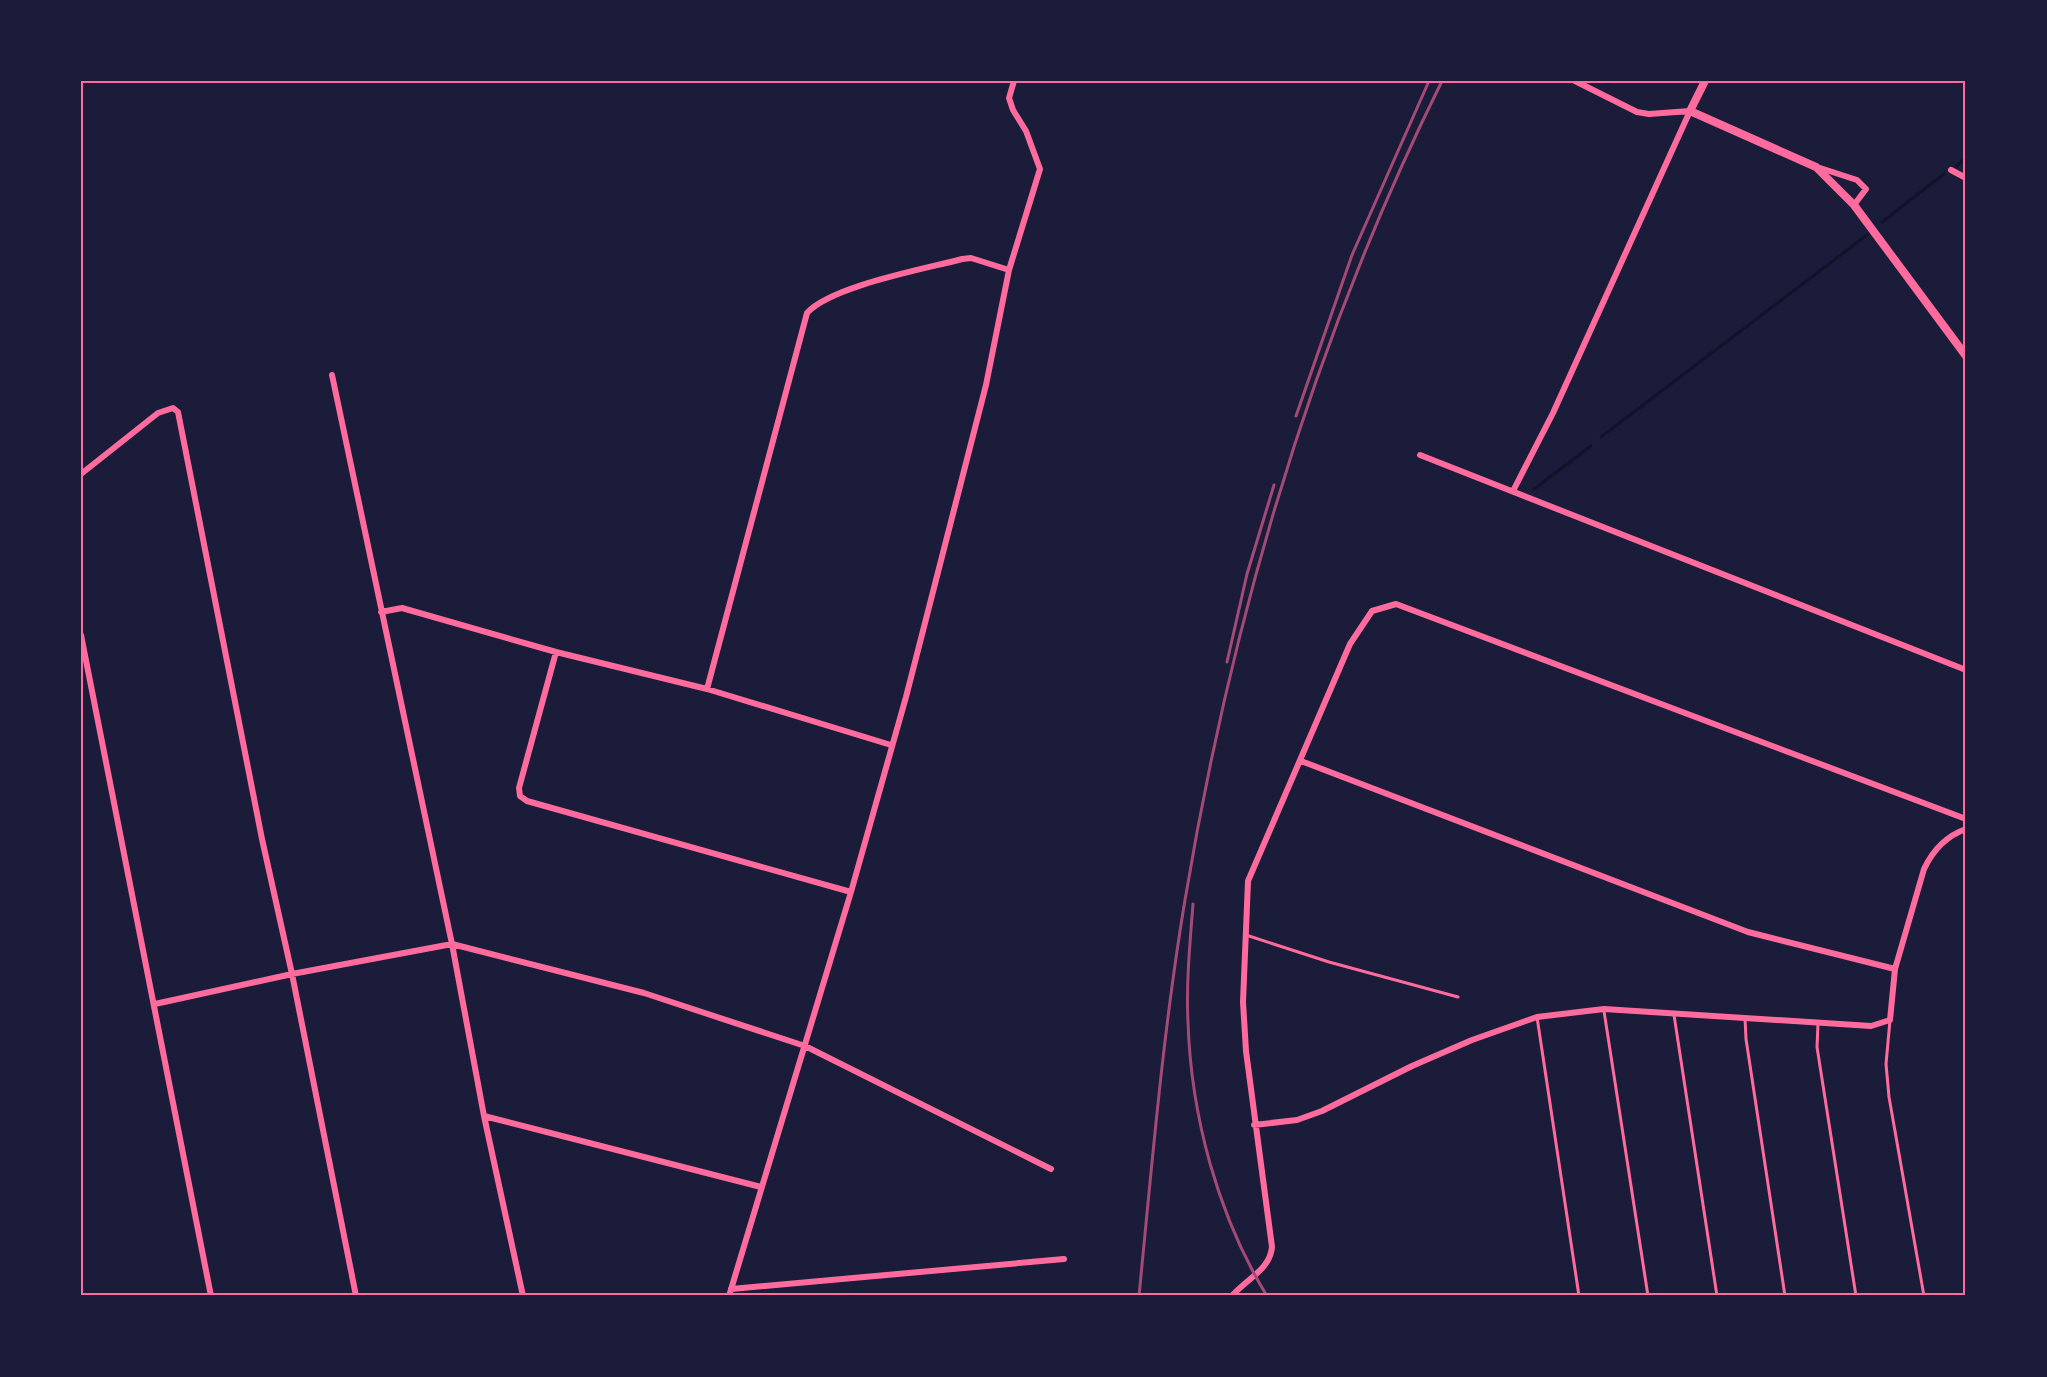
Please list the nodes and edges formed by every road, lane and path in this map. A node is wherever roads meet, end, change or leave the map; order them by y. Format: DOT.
graph roads {
  1 [pos="1014,81"];
  2 [pos="1575,81"];
  3 [pos="1704,81"];
  4 [pos="1690,111"];
  5 [pos="1816,167"];
  6 [pos="1951,170"];
  7 [pos="1966,178"];
  8 [pos="1854,205"];
  9 [pos="1009,270"];
  10 [pos="1966,356"];
  11 [pos="332,375"];
  12 [pos="1420,455"];
  13 [pos="81,474"];
  14 [pos="1513,491"];
  15 [pos="381,612"];
  16 [pos="81,635"];
  17 [pos="556,652"];
  18 [pos="1966,670"];
  19 [pos="707,689"];
  20 [pos="891,745"];
  21 [pos="1301,761"];
  22 [pos="1966,819"];
  23 [pos="1966,829"];
  24 [pos="851,892"];
  25 [pos="1246,935"];
  26 [pos="452,944"];
  27 [pos="1895,969"];
  28 [pos="292,974"];
  29 [pos="1458,997"];
  30 [pos="155,1004"];
  31 [pos="1604,1009"];
  32 [pos="1673,1013"];
  33 [pos="1537,1017"];
  34 [pos="1745,1017"];
  35 [pos="1890,1020"];
  36 [pos="1818,1023"];
  37 [pos="805,1046"];
  38 [pos="484,1116"];
  39 [pos="1254,1125"];
  40 [pos="1051,1169"];
  41 [pos="760,1187"];
  42 [pos="1064,1259"];
  43 [pos="730,1293"];
  44 [pos="211,1296"];
  45 [pos="356,1296"];
  46 [pos="523,1296"];
  47 [pos="1232,1296"];
  48 [pos="1579,1296"];
  49 [pos="1648,1296"];
  50 [pos="1716,1296"];
  51 [pos="1785,1296"];
  52 [pos="1856,1296"];
  53 [pos="1924,1296"];
  1 -- 9 [label="street"];
  2 -- 4 [label="street"];
  3 -- 4 [label="street"];
  4 -- 5 [label="street"];
  4 -- 14 [label="street"];
  5 -- 8 [label="street"];
  5 -- 8 [label="street"];
  6 -- 7 [label="street"];
  8 -- 10 [label="street"];
  9 -- 19 [label="street"];
  9 -- 20 [label="street"];
  11 -- 15 [label="street"];
  12 -- 14 [label="street"];
  13 -- 28 [label="street"];
  14 -- 18 [label="street"];
  15 -- 17 [label="street"];
  15 -- 26 [label="street"];
  16 -- 30 [label="street"];
  17 -- 19 [label="street"];
  17 -- 24 [label="street"];
  19 -- 20 [label="street"];
  20 -- 24 [label="street"];
  21 -- 22 [label="street"];
  21 -- 25 [label="street"];
  21 -- 27 [label="street"];
  23 -- 27 [label="street"];
  24 -- 37 [label="street"];
  25 -- 29 [label="lane"];
  25 -- 39 [label="street"];
  26 -- 28 [label="street"];
  26 -- 37 [label="street"];
  26 -- 38 [label="street"];
  27 -- 35 [label="street"];
  28 -- 30 [label="street"];
  28 -- 45 [label="street"];
  30 -- 44 [label="street"];
  31 -- 32 [label="street"];
  31 -- 33 [label="street"];
  31 -- 49 [label="lane"];
  32 -- 34 [label="street"];
  32 -- 50 [label="lane"];
  33 -- 39 [label="street"];
  33 -- 48 [label="lane"];
  34 -- 36 [label="street"];
  34 -- 51 [label="lane"];
  35 -- 36 [label="street"];
  35 -- 53 [label="lane"];
  36 -- 52 [label="lane"];
  37 -- 40 [label="street"];
  37 -- 41 [label="street"];
  38 -- 41 [label="street"];
  38 -- 46 [label="street"];
  39 -- 47 [label="street"];
  41 -- 43 [label="street"];
  42 -- 43 [label="street"];
}
